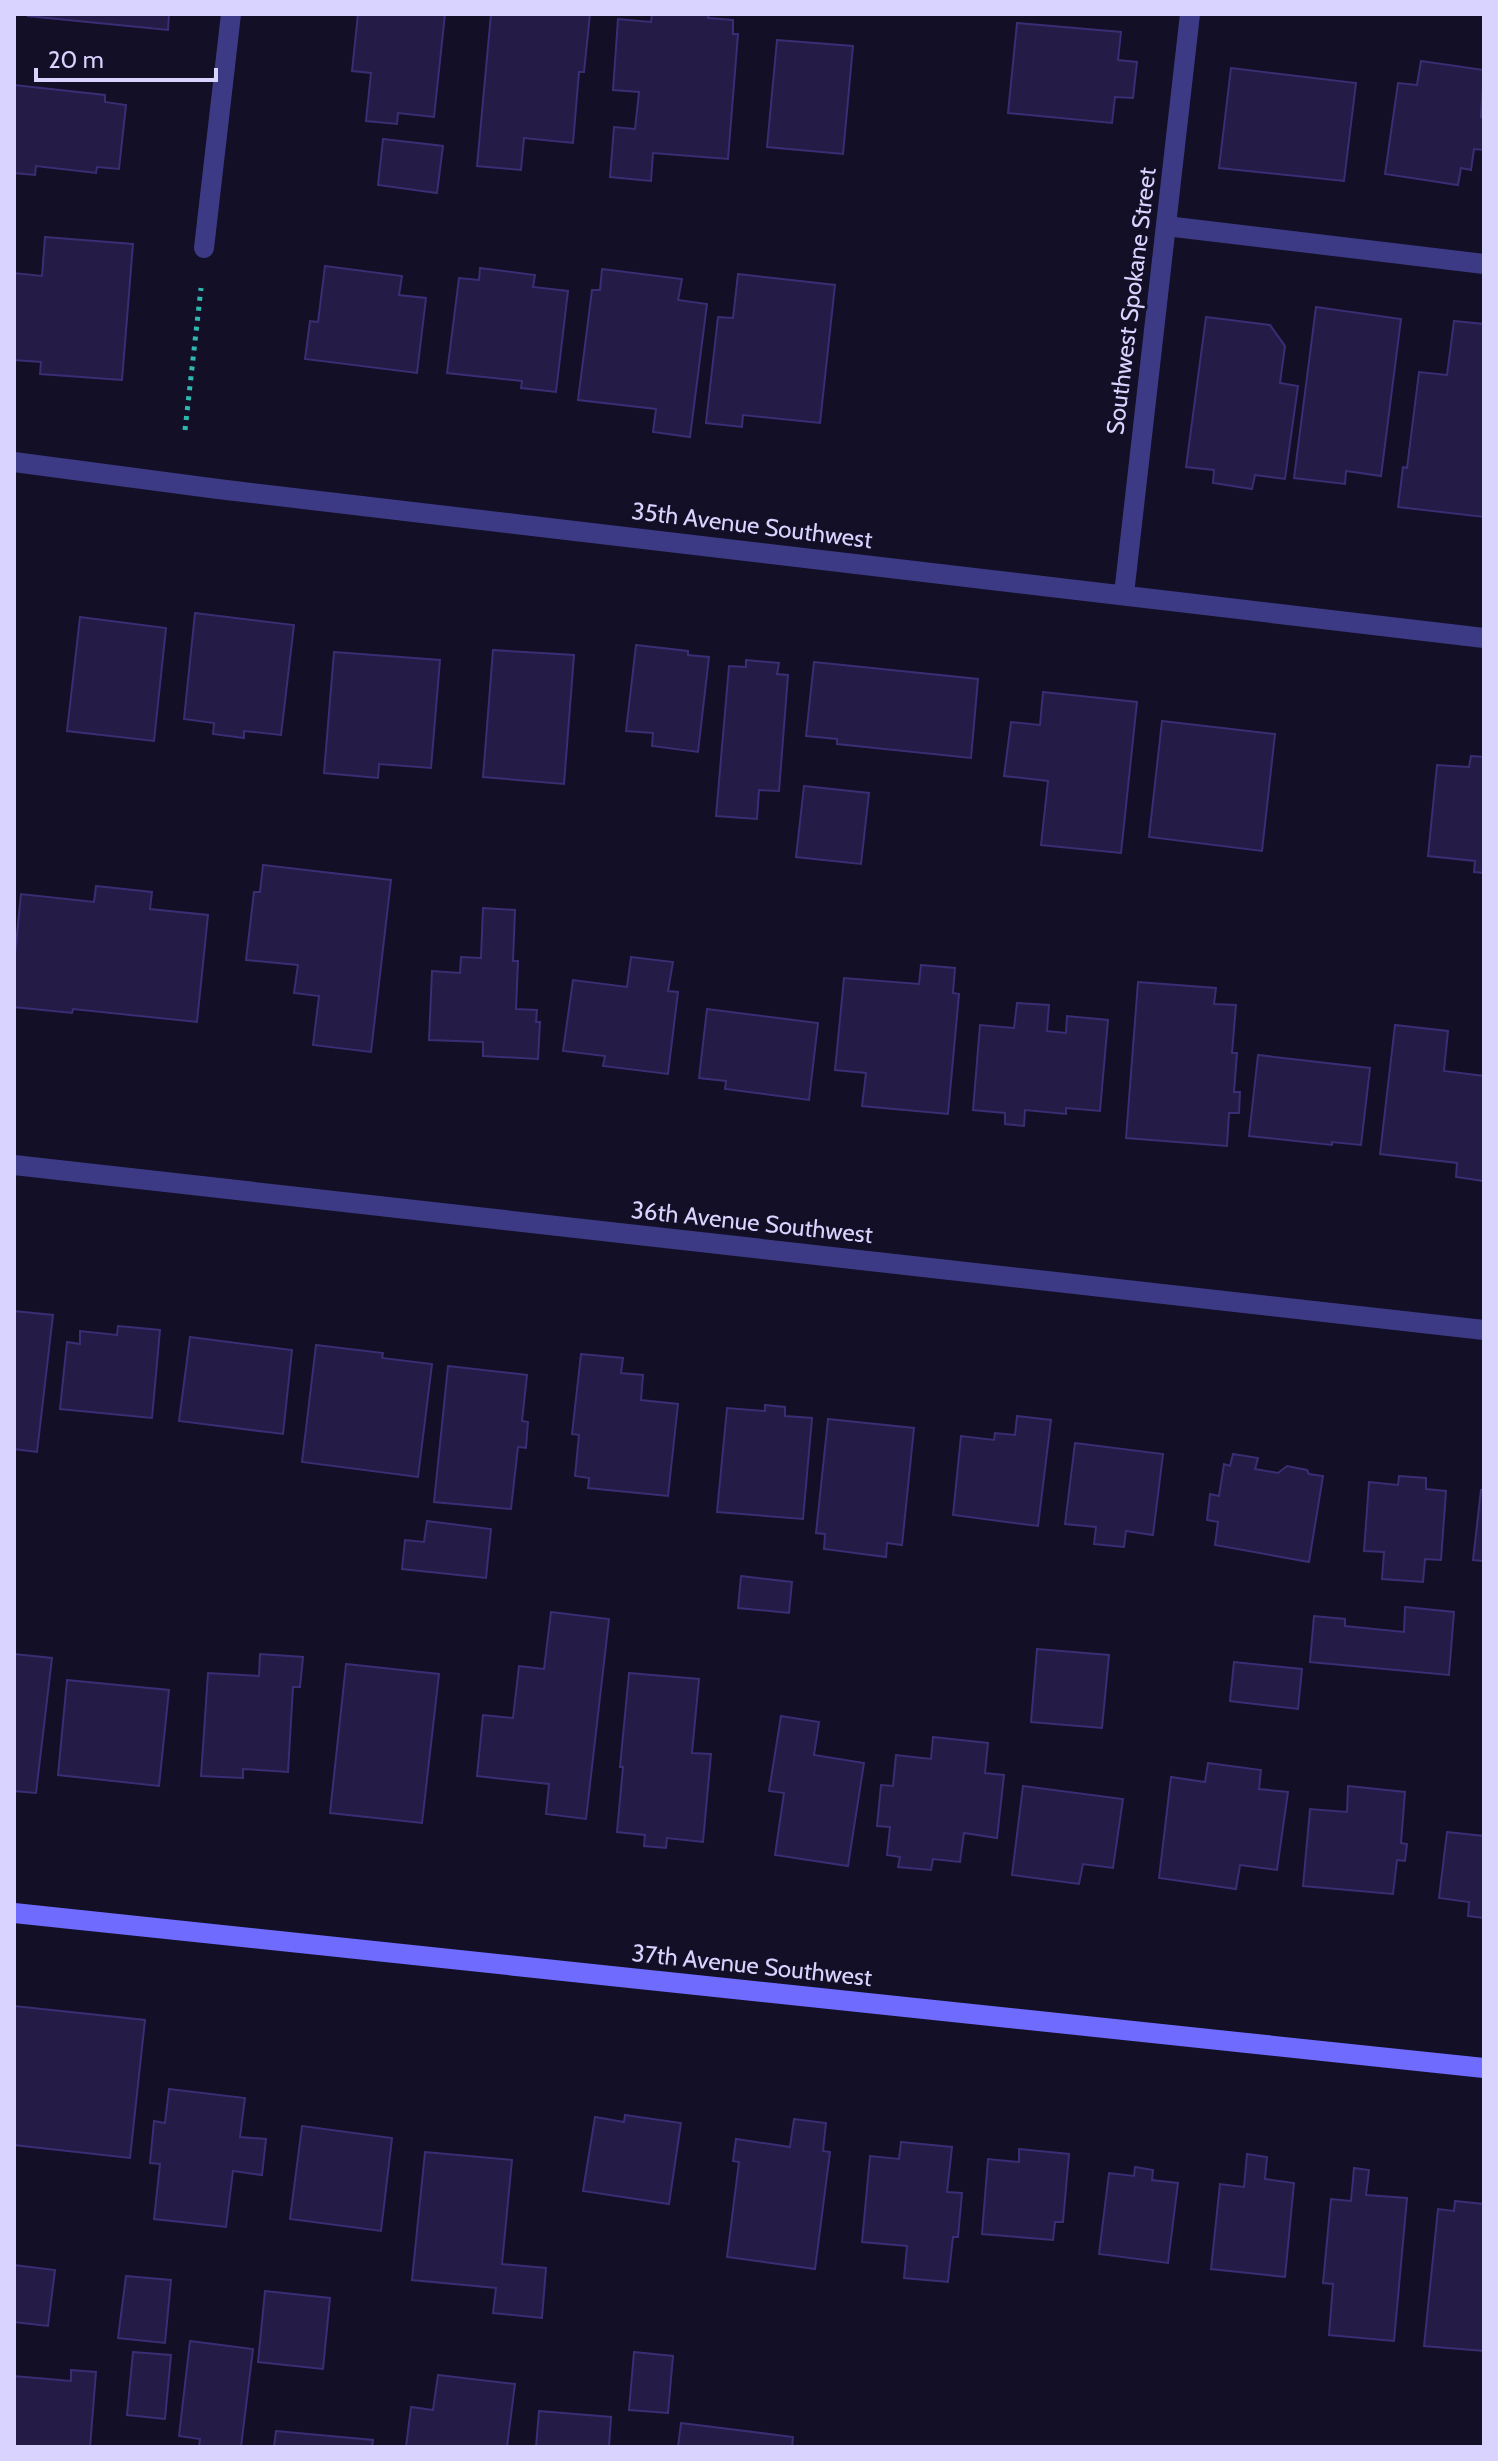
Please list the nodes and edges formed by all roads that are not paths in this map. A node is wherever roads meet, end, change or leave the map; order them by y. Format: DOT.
graph roads {
  1 [pos="231,14"];
  2 [pos="1190,14"];
  3 [pos="1166,226"];
  4 [pos="204,248"];
  5 [pos="1484,264"];
  6 [pos="14,462"];
  7 [pos="1124,594"];
  8 [pos="1484,638"];
  9 [pos="14,1165"];
  10 [pos="1484,1330"];
  11 [pos="14,1913"];
  12 [pos="1484,2068"];
  1 -- 4 [label="street"];
  2 -- 3 [label="street, Southwest Spokane Street"];
  3 -- 5 [label="street"];
  3 -- 7 [label="street, Southwest Spokane Street"];
  6 -- 7 [label="street, 35th Avenue Southwest"];
  7 -- 8 [label="street, 35th Avenue Southwest"];
  9 -- 10 [label="street, 36th Avenue Southwest"];
  11 -- 12 [label="street, 37th Avenue Southwest"];
}
